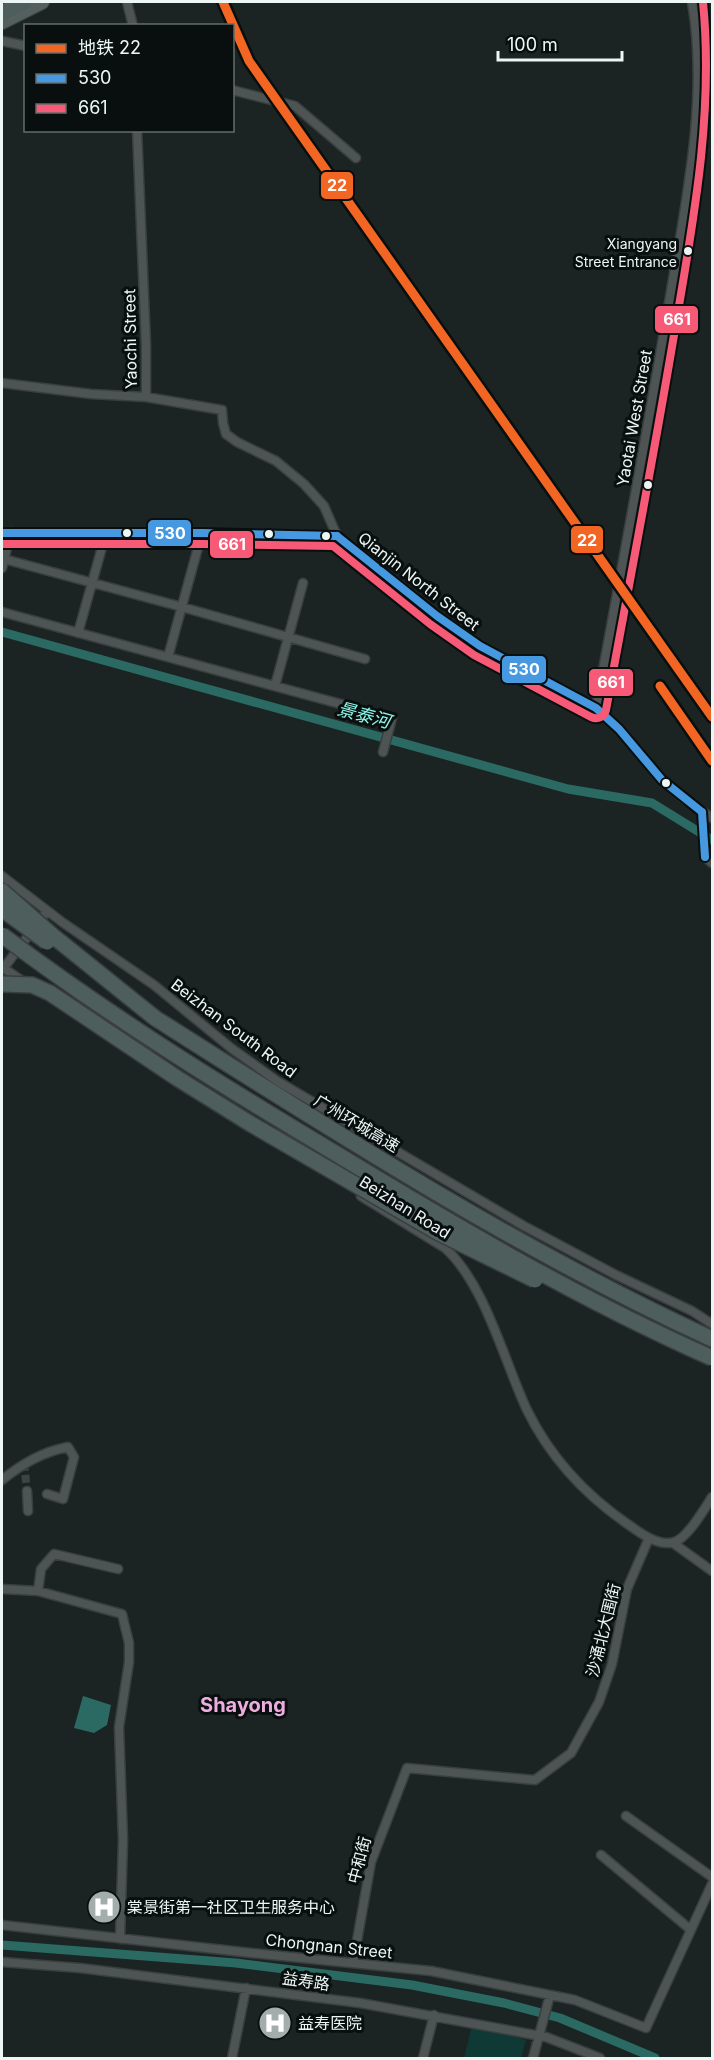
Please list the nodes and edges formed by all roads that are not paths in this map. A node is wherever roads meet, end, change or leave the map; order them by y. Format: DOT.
graph roads {
  1 [pos="24,2"];
  2 [pos="42,2"];
  3 [pos="127,2"];
  4 [pos="692,2"];
  5 [pos="2,13"];
  6 [pos="2,22"];
  7 [pos="132,24"];
  8 [pos="2,41"];
  9 [pos="24,45"];
  10 [pos="234,91"];
  11 [pos="137,132"];
  12 [pos="356,158"];
  13 [pos="2,383"];
  14 [pos="146,397"];
  15 [pos="106,532"];
  16 [pos="6,533"];
  17 [pos="202,533"];
  18 [pos="337,536"];
  19 [pos="3,564"];
  20 [pos="92,582"];
  21 [pos="303,583"];
  22 [pos="182,607"];
  23 [pos="2,612"];
  24 [pos="78,633"];
  25 [pos="288,637"];
  26 [pos="168,657"];
  27 [pos="365,659"];
  28 [pos="275,686"];
  29 [pos="596,708"];
  30 [pos="383,752"];
  31 [pos="702,812"];
  32 [pos="712,818"];
  33 [pos="712,863"];
  34 [pos="2,876"];
  35 [pos="2,891"];
  36 [pos="2,909"];
  37 [pos="46,911"];
  38 [pos="2,935"];
  39 [pos="2,972"];
  40 [pos="155,1018"];
  41 [pos="712,1324"];
  42 [pos="654,1332"];
  43 [pos="712,1339"];
  44 [pos="712,1358"];
  45 [pos="2,1480"];
  46 [pos="27,1491"];
  47 [pos="47,1494"];
  48 [pos="712,1497"];
  49 [pos="28,1511"];
  50 [pos="649,1538"];
  51 [pos="673,1543"];
  52 [pos="118,1569"];
  53 [pos="712,1571"];
  54 [pos="2,1589"];
  55 [pos="38,1591"];
  56 [pos="407,1768"];
  57 [pos="626,1816"];
  58 [pos="601,1855"];
  59 [pos="712,1877"];
  60 [pos="712,1884"];
  61 [pos="2,1925"];
  62 [pos="691,1930"];
  63 [pos="120,1939"];
  64 [pos="2,1962"];
  65 [pos="353,1964"];
  66 [pos="246,1988"];
  67 [pos="550,1995"];
  68 [pos="434,2016"];
  69 [pos="538,2035"];
  70 [pos="232,2058"];
  71 [pos="423,2058"];
  72 [pos="533,2058"];
  73 [pos="600,2058"];
  1 -- 5 [label="highway"];
  2 -- 6 [label="main road"];
  3 -- 7 [label="street"];
  4 -- 29 [label="street, Yaotai West Street"];
  8 -- 9 [label="street"];
  10 -- 12 [label="street"];
  11 -- 14 [label="street, Yaochi Street"];
  13 -- 14 [label="street"];
  14 -- 18 [label="street, Yaochi Street"];
  15 -- 16 [label="street"];
  15 -- 17 [label="street"];
  15 -- 20 [label="street"];
  16 -- 19 [label="street"];
  17 -- 18 [label="street"];
  17 -- 22 [label="street"];
  18 -- 29 [label="street, Qianjin North Street"];
  19 -- 20 [label="street"];
  20 -- 22 [label="street"];
  20 -- 24 [label="street"];
  21 -- 25 [label="street"];
  22 -- 25 [label="street"];
  22 -- 26 [label="street"];
  23 -- 24 [label="street"];
  24 -- 26 [label="street"];
  25 -- 27 [label="street"];
  25 -- 28 [label="street"];
  26 -- 28 [label="street"];
  28 -- 30 [label="street"];
  29 -- 31 [label="street, Qianjin North Street"];
  31 -- 32 [label="street, Qianjin North Street"];
  31 -- 33 [label="street"];
  34 -- 37 [label="street, Beizhan South Road"];
  35 -- 40 [label="highway, bridge"];
  36 -- 40 [label="highway, 广州环城高速, bridge"];
  37 -- 39 [label="street"];
  37 -- 41 [label="street, Beizhan South Road"];
  38 -- 42 [label="highway, bridge"];
  39 -- 42 [label="highway, bridge"];
  39 -- 50 [label="street, Beizhan Road"];
  40 -- 43 [label="highway, 广州环城高速"];
  42 -- 44 [label="highway, bridge"];
  45 -- 47 [label="street"];
  46 -- 49 [label="street"];
  48 -- 51 [label="street"];
  50 -- 51 [label="street, Beizhan Road"];
  50 -- 56 [label="street, 沙涌北大围街"];
  51 -- 53 [label="street"];
  52 -- 55 [label="street"];
  54 -- 55 [label="street"];
  55 -- 63 [label="street"];
  56 -- 65 [label="street, 中和街"];
  57 -- 59 [label="street"];
  58 -- 62 [label="street"];
  60 -- 62 [label="street"];
  61 -- 63 [label="street, Chongnan Street"];
  62 -- 67 [label="street, Chongnan Street"];
  63 -- 65 [label="street, Chongnan Street"];
  64 -- 66 [label="street, 益寿路"];
  65 -- 67 [label="street, Chongnan Street"];
  66 -- 68 [label="street, 益寿路"];
  66 -- 70 [label="street"];
  67 -- 69 [label="street"];
  68 -- 69 [label="street, 益寿路"];
  68 -- 71 [label="street"];
  69 -- 72 [label="street"];
  69 -- 73 [label="street, 益寿路"];
}
